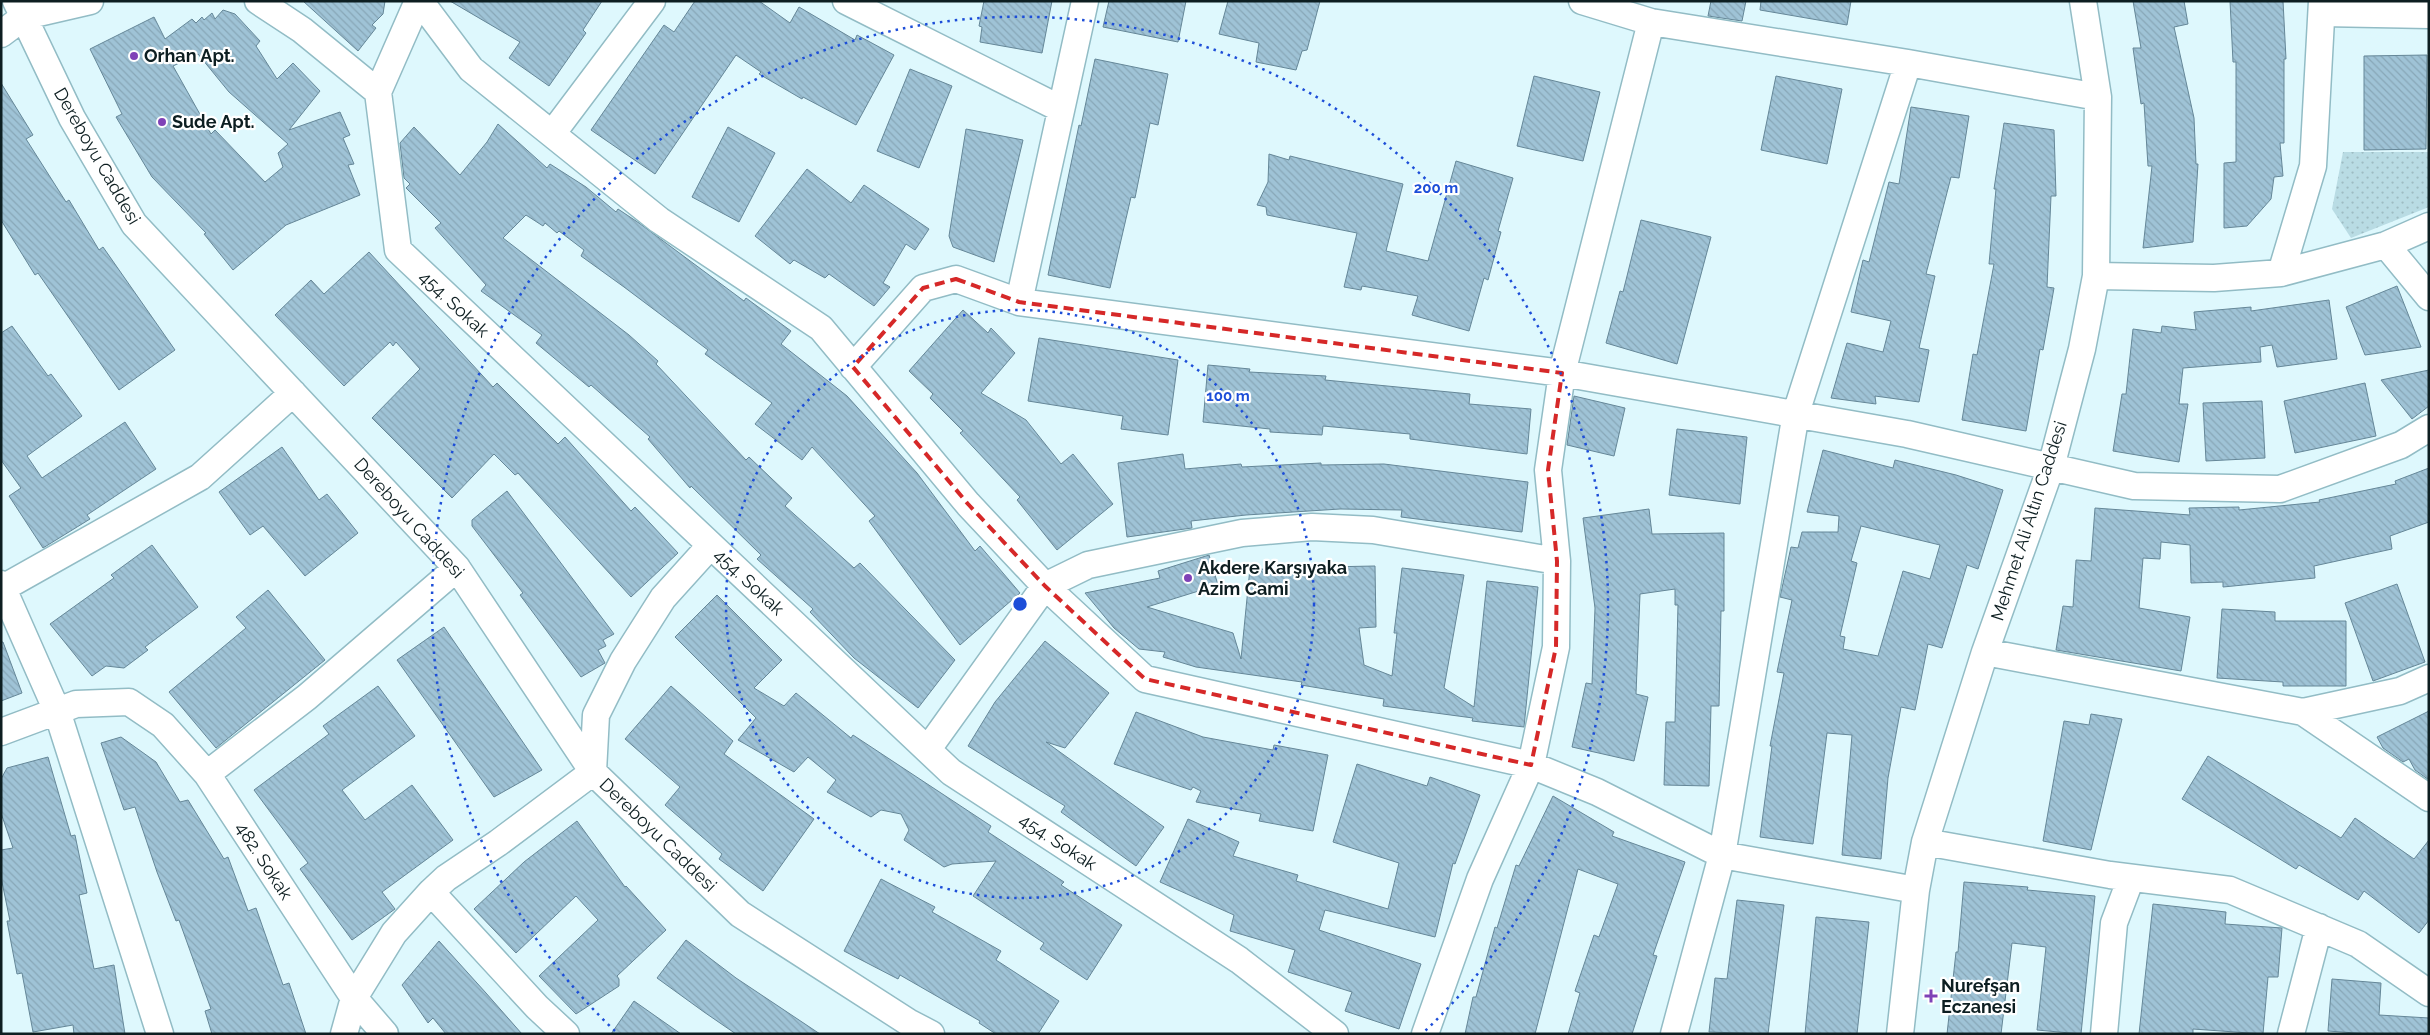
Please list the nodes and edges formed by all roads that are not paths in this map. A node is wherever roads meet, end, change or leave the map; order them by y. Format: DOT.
graph roads {
  1 [pos="90,1"];
  2 [pos="258,1"];
  3 [pos="419,1"];
  4 [pos="652,1"];
  5 [pos="846,1"];
  6 [pos="1085,1"];
  7 [pos="1582,1"];
  8 [pos="2083,1"];
  9 [pos="2322,7"];
  10 [pos="21,9"];
  11 [pos="2429,15"];
  12 [pos="1651,22"];
  13 [pos="1,34"];
  14 [pos="1908,63"];
  15 [pos="378,92"];
  16 [pos="2098,97"];
  17 [pos="1062,109"];
  18 [pos="552,134"];
  19 [pos="2429,226"];
  20 [pos="2386,245"];
  21 [pos="2281,273"];
  22 [pos="2096,276"];
  23 [pos="2429,297"];
  24 [pos="1019,302"];
  25 [pos="853,367"];
  26 [pos="1562,373"];
  27 [pos="293,393"];
  28 [pos="1796,413"];
  29 [pos="2429,428"];
  30 [pos="2051,467"];
  31 [pos="710,546"];
  32 [pos="1557,561"];
  33 [pos="457,568"];
  34 [pos="2,586"];
  35 [pos="1045,586"];
  36 [pos="1985,652"];
  37 [pos="2429,678"];
  38 [pos="57,711"];
  39 [pos="2303,712"];
  40 [pos="1,732"];
  41 [pos="928,749"];
  42 [pos="1531,765"];
  43 [pos="593,772"];
  44 [pos="206,774"];
  45 [pos="2429,798"];
  46 [pos="1925,842"];
  47 [pos="1722,855"];
  48 [pos="2131,878"];
  49 [pos="1916,890"];
  50 [pos="431,892"];
  51 [pos="2318,927"];
  52 [pos="2429,993"];
  53 [pos="354,998"];
  54 [pos="904,1028"];
  55 [pos="160,1034"];
  56 [pos="344,1034"];
  57 [pos="384,1034"];
  58 [pos="566,1034"];
  59 [pos="931,1034"];
  60 [pos="1335,1034"];
  61 [pos="1425,1034"];
  62 [pos="1674,1034"];
  63 [pos="1900,1034"];
  64 [pos="2104,1034"];
  65 [pos="2291,1034"];
  1 -- 10 [label="street"];
  2 -- 15 [label="street"];
  3 -- 15 [label="street"];
  3 -- 18 [label="street"];
  4 -- 18 [label="street"];
  5 -- 17 [label="street"];
  6 -- 17 [label="street"];
  7 -- 12 [label="street"];
  8 -- 16 [label="street, Mehmet Ali Altın Caddesi"];
  9 -- 11 [label="street"];
  9 -- 21 [label="street"];
  10 -- 13 [label="street"];
  10 -- 27 [label="street, Dereboyu Caddesi"];
  12 -- 14 [label="street"];
  12 -- 26 [label="street"];
  14 -- 16 [label="street"];
  14 -- 28 [label="street"];
  15 -- 31 [label="street, 454. Sokak"];
  16 -- 22 [label="street, Mehmet Ali Altın Caddesi"];
  17 -- 24 [label="street"];
  18 -- 25 [label="street"];
  19 -- 20 [label="street"];
  20 -- 21 [label="street"];
  20 -- 23 [label="street"];
  21 -- 22 [label="street"];
  22 -- 30 [label="street, Mehmet Ali Altın Caddesi"];
  24 -- 25 [label="street"];
  24 -- 26 [label="street"];
  25 -- 35 [label="street"];
  26 -- 28 [label="street"];
  26 -- 32 [label="street"];
  27 -- 33 [label="street, Dereboyu Caddesi"];
  27 -- 34 [label="street"];
  28 -- 30 [label="street"];
  28 -- 47 [label="street"];
  29 -- 30 [label="street"];
  30 -- 36 [label="street, Mehmet Ali Altın Caddesi"];
  31 -- 41 [label="street, 454. Sokak"];
  31 -- 43 [label="street"];
  32 -- 35 [label="street"];
  32 -- 42 [label="street"];
  33 -- 43 [label="street, Dereboyu Caddesi"];
  33 -- 44 [label="street"];
  34 -- 38 [label="street"];
  35 -- 41 [label="street"];
  35 -- 42 [label="street"];
  36 -- 39 [label="street"];
  36 -- 46 [label="street, Mehmet Ali Altın Caddesi"];
  37 -- 39 [label="street"];
  38 -- 40 [label="street"];
  38 -- 44 [label="street, 482. Sokak"];
  38 -- 55 [label="street"];
  39 -- 45 [label="street"];
  41 -- 60 [label="street, 454. Sokak"];
  42 -- 47 [label="street"];
  42 -- 61 [label="street"];
  43 -- 50 [label="street"];
  43 -- 54 [label="street, Dereboyu Caddesi"];
  44 -- 53 [label="street, 482. Sokak"];
  46 -- 48 [label="street"];
  46 -- 49 [label="street, Mehmet Ali Altın Caddesi"];
  47 -- 49 [label="street"];
  47 -- 62 [label="street"];
  48 -- 51 [label="street"];
  48 -- 64 [label="street"];
  49 -- 63 [label="street, Mehmet Ali Altın Caddesi"];
  50 -- 53 [label="street"];
  50 -- 58 [label="street"];
  51 -- 52 [label="street"];
  51 -- 65 [label="street"];
  53 -- 56 [label="street"];
  53 -- 57 [label="street, 482. Sokak"];
  54 -- 59 [label="street, Dereboyu Caddesi"];
}
